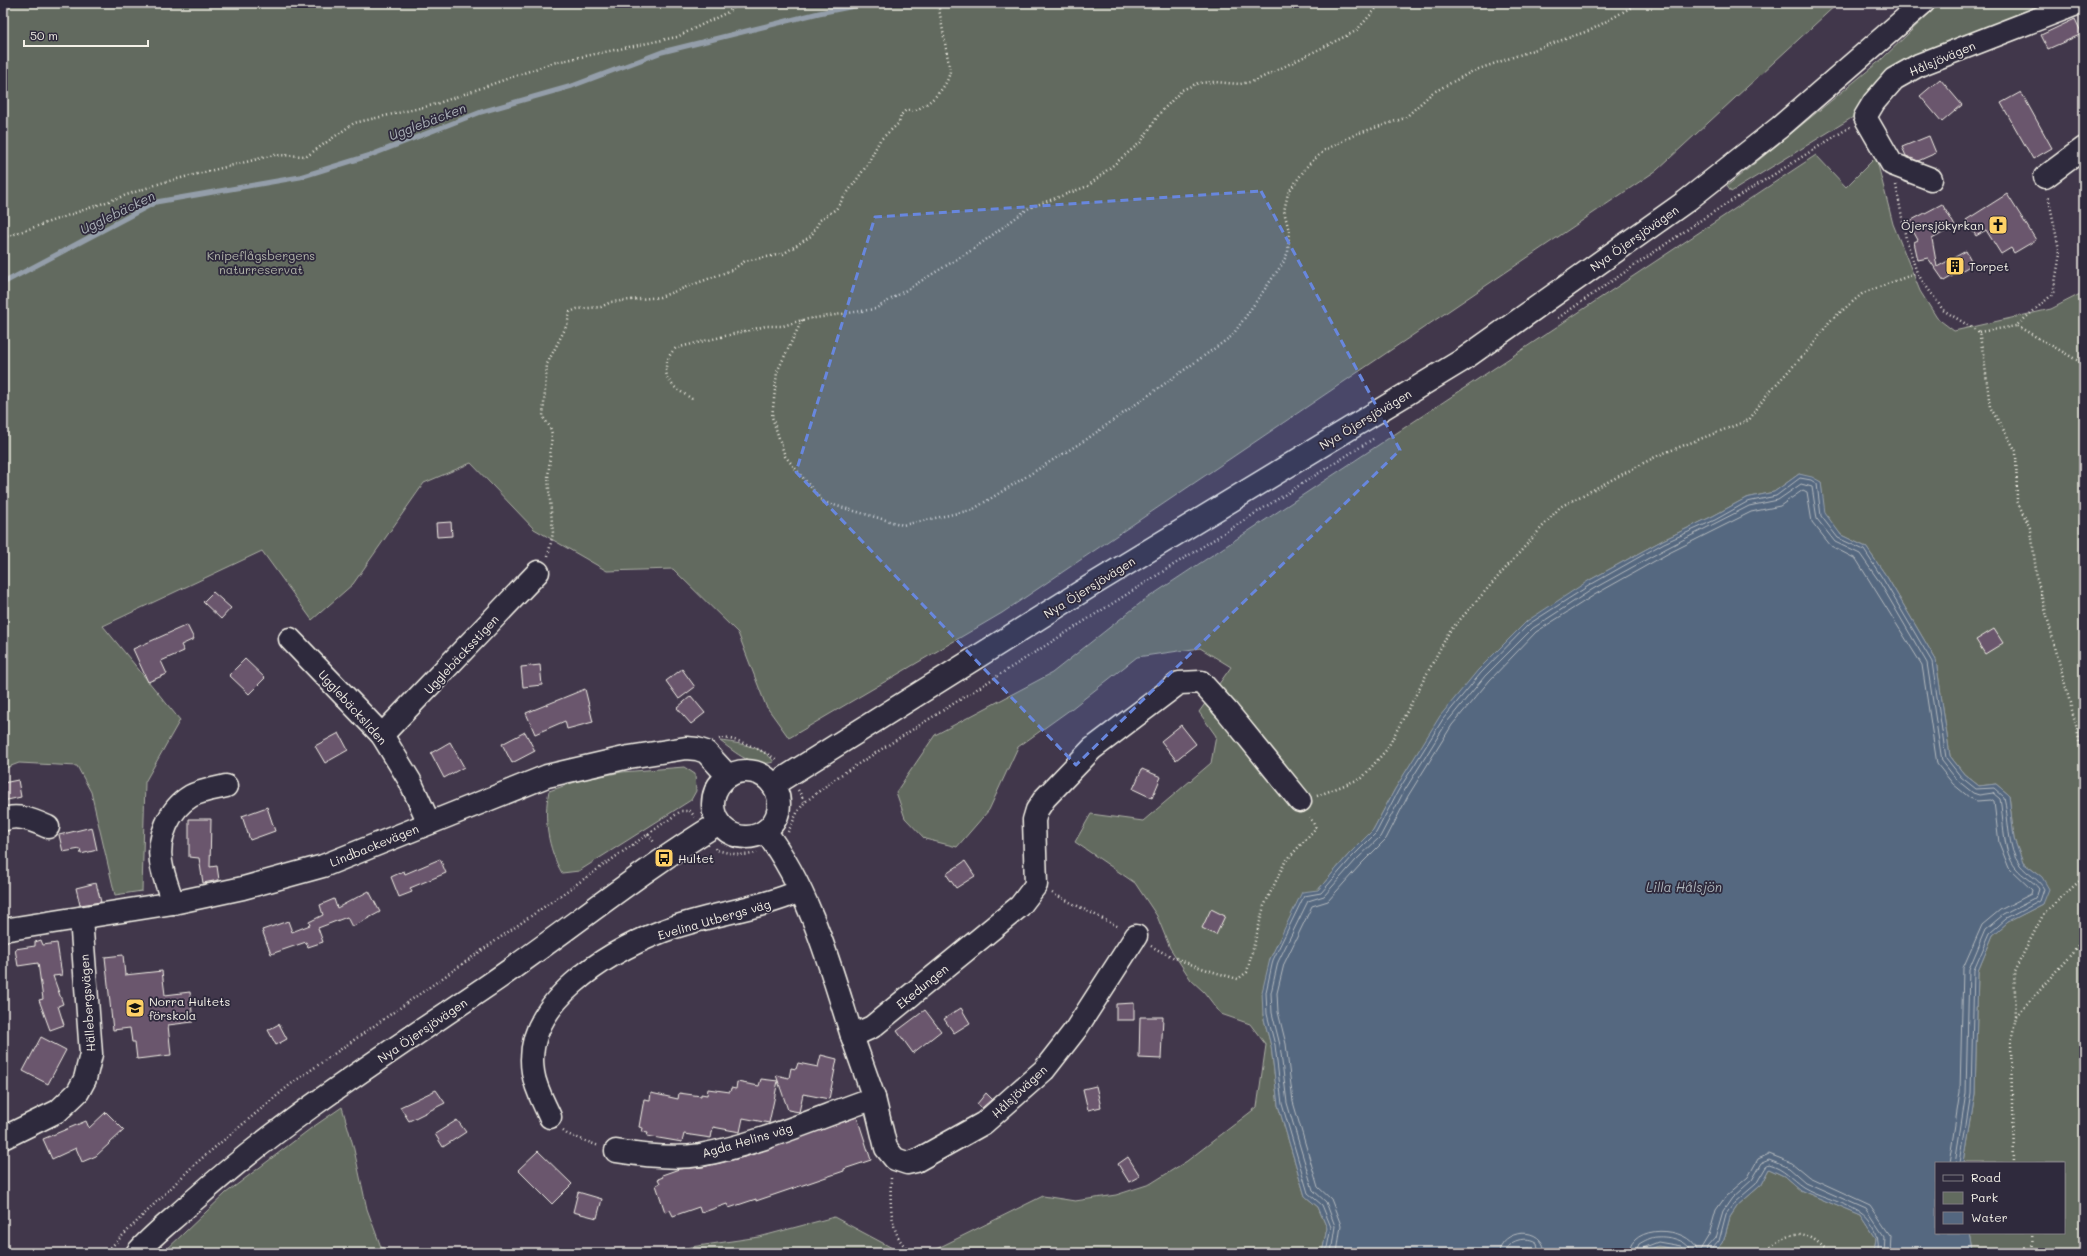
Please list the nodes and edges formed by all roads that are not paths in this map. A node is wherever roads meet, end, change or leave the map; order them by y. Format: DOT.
graph roads {
  1 [pos="1923,3"];
  2 [pos="2079,3"];
  3 [pos="2084,148"];
  4 [pos="2045,177"];
  5 [pos="1931,179"];
  6 [pos="538,572"];
  7 [pos="290,639"];
  8 [pos="382,735"];
  9 [pos="728,776"];
  10 [pos="773,785"];
  11 [pos="226,786"];
  12 [pos="1300,801"];
  13 [pos="3,820"];
  14 [pos="719,822"];
  15 [pos="429,823"];
  16 [pos="48,827"];
  17 [pos="765,831"];
  18 [pos="800,891"];
  19 [pos="173,903"];
  20 [pos="81,918"];
  21 [pos="3,930"];
  22 [pos="1136,936"];
  23 [pos="852,1036"];
  24 [pos="874,1098"];
  25 [pos="550,1118"];
  26 [pos="3,1138"];
  27 [pos="616,1151"];
  28 [pos="137,1253"];
  1 -- 10 [label="street, Nya Öjersjövägen"];
  2 -- 5 [label="street, Hålsjövägen"];
  3 -- 4 [label="street"];
  6 -- 8 [label="street, Ugglebäcksstigen"];
  7 -- 8 [label="street, Ugglebäcksliden"];
  8 -- 15 [label="street, Ugglebäcksliden"];
  9 -- 10 [label="street"];
  9 -- 14 [label="street"];
  9 -- 15 [label="street, Lindbackevägen"];
  10 -- 17 [label="street"];
  11 -- 19 [label="street"];
  12 -- 23 [label="street, Ekedungen"];
  13 -- 16 [label="street"];
  14 -- 17 [label="street"];
  14 -- 28 [label="street, Nya Öjersjövägen"];
  15 -- 19 [label="street, Lindbackevägen"];
  17 -- 18 [label="street"];
  18 -- 23 [label="street"];
  18 -- 25 [label="street, Evelina Utbergs väg"];
  19 -- 20 [label="street, Lindbackevägen"];
  20 -- 21 [label="street, Lindbackevägen"];
  20 -- 26 [label="street, Hällebergsvägen"];
  22 -- 24 [label="street, Hålsjövägen"];
  23 -- 24 [label="street"];
  24 -- 27 [label="street, Agda Helins väg"];
}
